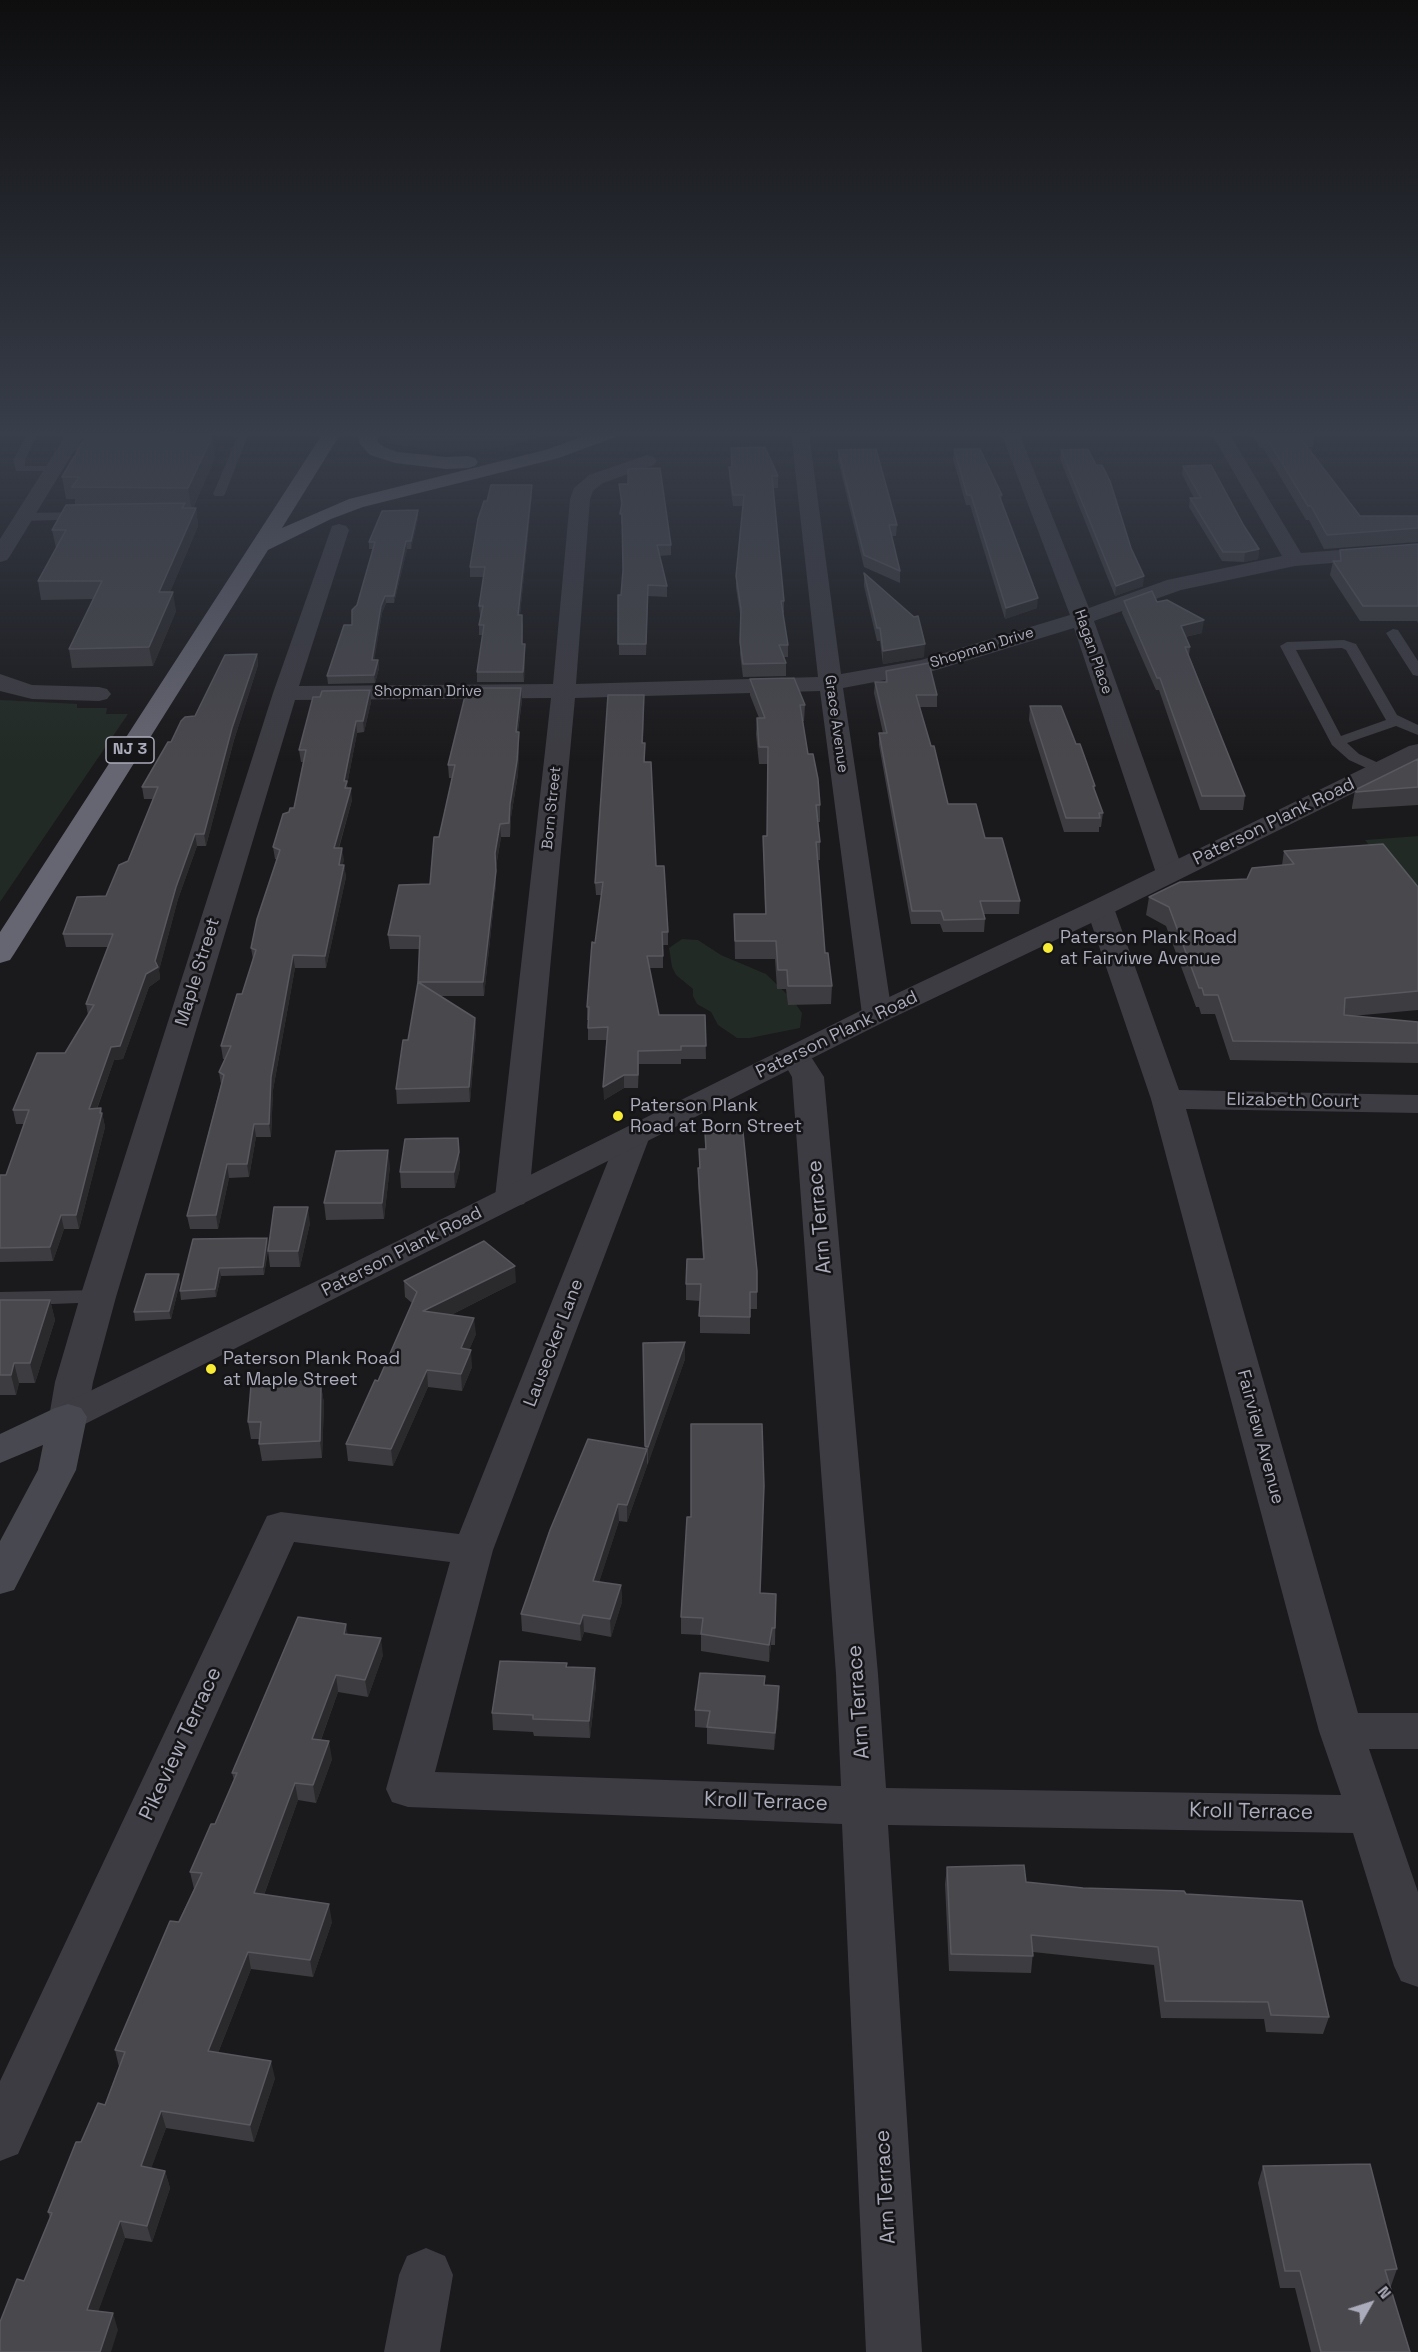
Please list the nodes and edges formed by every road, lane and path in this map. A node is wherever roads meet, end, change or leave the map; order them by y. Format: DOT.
graph roads {
  1 [pos="8,543"];
  2 [pos="262,543"];
  3 [pos="267,543"];
  4 [pos="335,543"];
  5 [pos="576,543"];
  6 [pos="814,543"];
  7 [pos="1053,543"];
  8 [pos="1285,543"];
  9 [pos="260,546"];
  10 [pos="1416,552"];
  11 [pos="0,556"];
  12 [pos="1295,560"];
  13 [pos="1082,618"];
  14 [pos="1393,633"];
  15 [pos="1418,672"];
  16 [pos="0,681"];
  17 [pos="831,683"];
  18 [pos="564,691"];
  19 [pos="285,693"];
  20 [pos="99,694"];
  21 [pos="1396,721"];
  22 [pos="1418,731"];
  23 [pos="1337,742"];
  24 [pos="1418,751"];
  25 [pos="1380,769"];
  26 [pos="1170,873"];
  27 [pos="1100,908"];
  28 [pos="0,954"];
  29 [pos="877,1014"];
  30 [pos="795,1056"];
  31 [pos="1167,1099"];
  32 [pos="1418,1104"];
  33 [pos="634,1136"];
  34 [pos="512,1197"];
  35 [pos="98,1297"];
  36 [pos="0,1299"];
  37 [pos="68,1417"];
  38 [pos="0,1450"];
  39 [pos="473,1550"];
  40 [pos="0,1579"];
  41 [pos="1341,1731"];
  42 [pos="1418,1731"];
  43 [pos="866,1806"];
  44 [pos="1370,1814"];
  45 [pos="1418,1966"];
  46 [pos="0,2137"];
  47 [pos="426,2275"];
  48 [pos="412,2352"];
  49 [pos="894,2352"];
  1 -- 11 [label="street"];
  2 -- 9 [label="highway, NJ 3"];
  3 -- 9 [label="highway"];
  4 -- 19 [label="street, Maple Street"];
  5 -- 18 [label="street, Born Street"];
  6 -- 17 [label="street, Grace Avenue"];
  7 -- 13 [label="street, Hagan Place"];
  8 -- 12 [label="street"];
  9 -- 28 [label="highway, NJ 3"];
  10 -- 12 [label="street, Shopman Drive"];
  12 -- 13 [label="street, Shopman Drive"];
  13 -- 17 [label="street, Shopman Drive"];
  13 -- 26 [label="street, Hagan Place"];
  14 -- 15 [label="lane"];
  16 -- 20 [label="street"];
  17 -- 18 [label="street, Shopman Drive"];
  17 -- 29 [label="street, Grace Avenue"];
  18 -- 19 [label="street, Shopman Drive"];
  18 -- 34 [label="street, Born Street"];
  19 -- 35 [label="street, Maple Street"];
  21 -- 22 [label="lane"];
  21 -- 23 [label="lane"];
  21 -- 23 [label="lane"];
  23 -- 25 [label="lane"];
  24 -- 25 [label="street, Paterson Plank Road"];
  25 -- 26 [label="street, Paterson Plank Road"];
  26 -- 27 [label="street, Paterson Plank Road"];
  27 -- 29 [label="street, Paterson Plank Road"];
  27 -- 31 [label="street, Fairview Avenue"];
  29 -- 30 [label="street, Paterson Plank Road"];
  30 -- 33 [label="street, Paterson Plank Road"];
  30 -- 43 [label="street, Arn Terrace"];
  31 -- 32 [label="street, Elizabeth Court"];
  31 -- 41 [label="street, Fairview Avenue"];
  33 -- 34 [label="street, Paterson Plank Road"];
  33 -- 39 [label="street, Lausecker Lane"];
  34 -- 37 [label="street, Paterson Plank Road"];
  35 -- 36 [label="lane"];
  35 -- 37 [label="street, Maple Street"];
  37 -- 38 [label="main road, Paterson Plank Road"];
  37 -- 40 [label="main road"];
  39 -- 43 [label="street, Kroll Terrace"];
  39 -- 46 [label="street, Pikeview Terrace"];
  41 -- 42 [label="street"];
  41 -- 44 [label="street, Fairview Avenue"];
  43 -- 44 [label="street, Kroll Terrace"];
  43 -- 49 [label="street, Arn Terrace"];
  44 -- 45 [label="street, Fairview Avenue"];
  47 -- 48 [label="street"];
}
